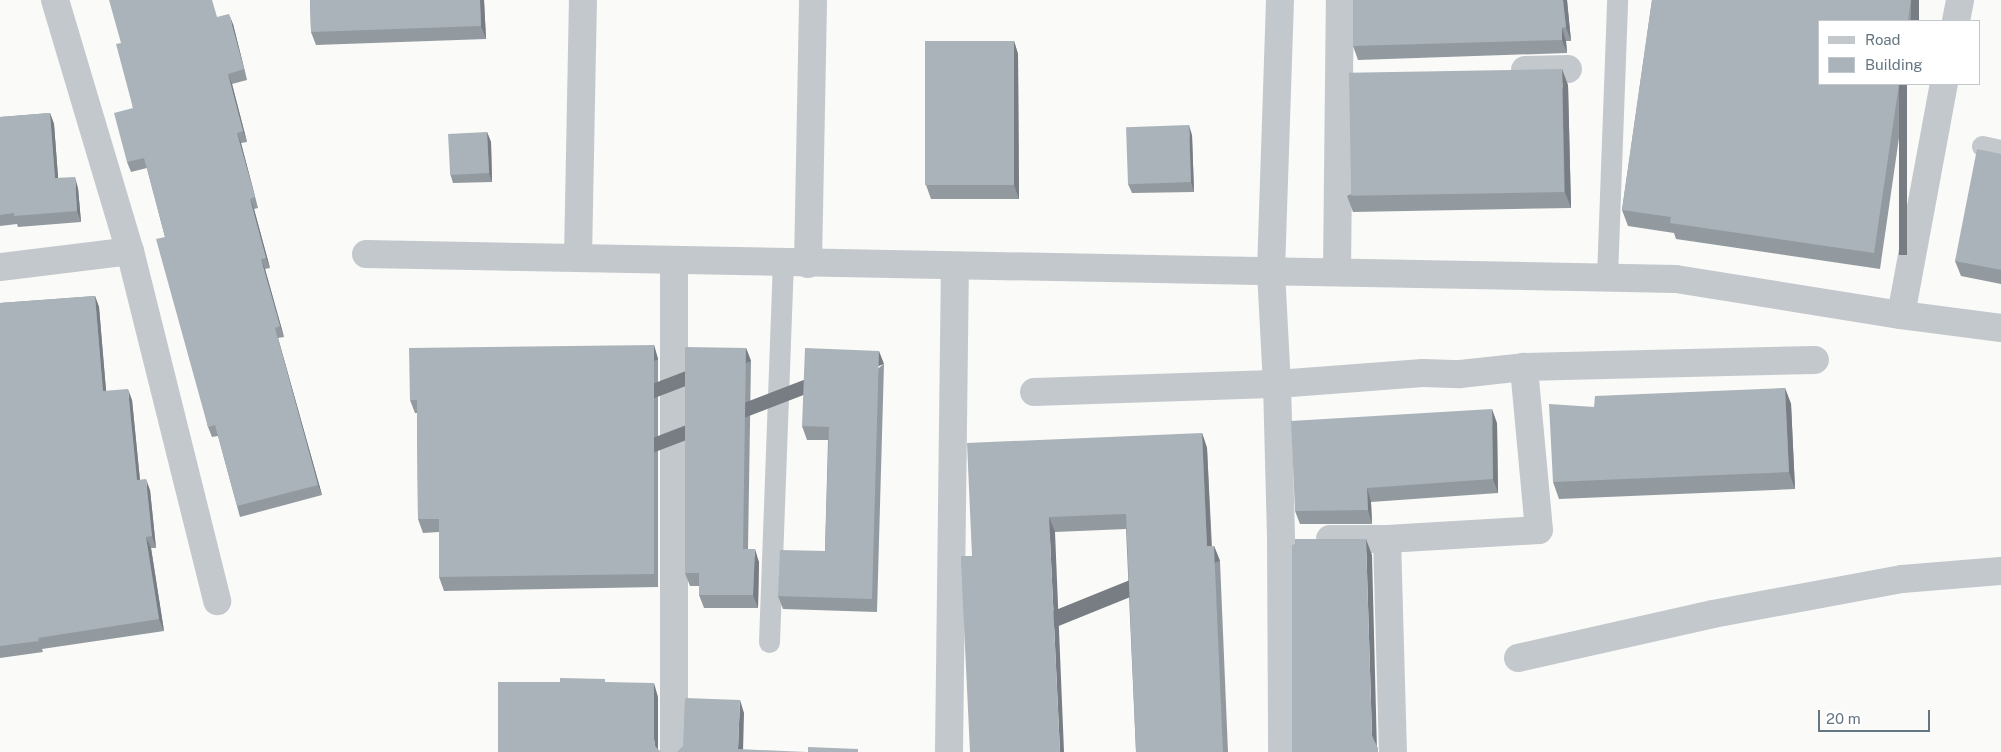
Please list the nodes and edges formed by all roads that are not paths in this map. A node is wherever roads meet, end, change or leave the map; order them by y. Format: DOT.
graph roads {
  1 [pos="55,0"];
  2 [pos="582,0"];
  3 [pos="813,0"];
  4 [pos="1280,0"];
  5 [pos="1340,0"];
  6 [pos="1617,0"];
  7 [pos="1960,0"];
  8 [pos="1956,20"];
  9 [pos="1568,69"];
  10 [pos="1498,71"];
  11 [pos="1369,75"];
  12 [pos="1339,76"];
  13 [pos="1944,85"];
  14 [pos="130,251"];
  15 [pos="366,254"];
  16 [pos="578,258"];
  17 [pos="674,260"];
  18 [pos="796,263"];
  19 [pos="0,267"];
  20 [pos="955,267"];
  21 [pos="1272,271"];
  22 [pos="1337,272"];
  23 [pos="1607,277"];
  24 [pos="1901,315"];
  25 [pos="2001,328"];
  26 [pos="1815,360"];
  27 [pos="1524,367"];
  28 [pos="1277,384"];
  29 [pos="1034,392"];
  30 [pos="1387,539"];
  31 [pos="1281,540"];
  32 [pos="2001,571"];
  33 [pos="217,601"];
  34 [pos="769,642"];
  35 [pos="1518,658"];
  36 [pos="674,752"];
  37 [pos="949,752"];
  38 [pos="1282,752"];
  39 [pos="1393,752"];
  1 -- 14 [label="street"];
  2 -- 16 [label="street"];
  3 -- 18 [label="street"];
  4 -- 21 [label="street"];
  5 -- 12 [label="street"];
  6 -- 23 [label="lane"];
  7 -- 8 [label="street"];
  9 -- 10 [label="street"];
  11 -- 12 [label="street"];
  12 -- 22 [label="street"];
  13 -- 24 [label="street"];
  14 -- 19 [label="street"];
  14 -- 33 [label="street"];
  15 -- 16 [label="street"];
  16 -- 17 [label="street"];
  17 -- 18 [label="street"];
  17 -- 36 [label="street"];
  18 -- 20 [label="street"];
  18 -- 34 [label="lane"];
  20 -- 21 [label="street"];
  20 -- 37 [label="street"];
  21 -- 22 [label="street"];
  21 -- 28 [label="street"];
  22 -- 23 [label="street"];
  23 -- 24 [label="street"];
  24 -- 25 [label="street"];
  26 -- 27 [label="street"];
  27 -- 28 [label="street"];
  27 -- 30 [label="street"];
  28 -- 29 [label="street"];
  28 -- 31 [label="street"];
  30 -- 31 [label="street"];
  30 -- 39 [label="street"];
  31 -- 38 [label="street"];
  32 -- 35 [label="street"];
}
